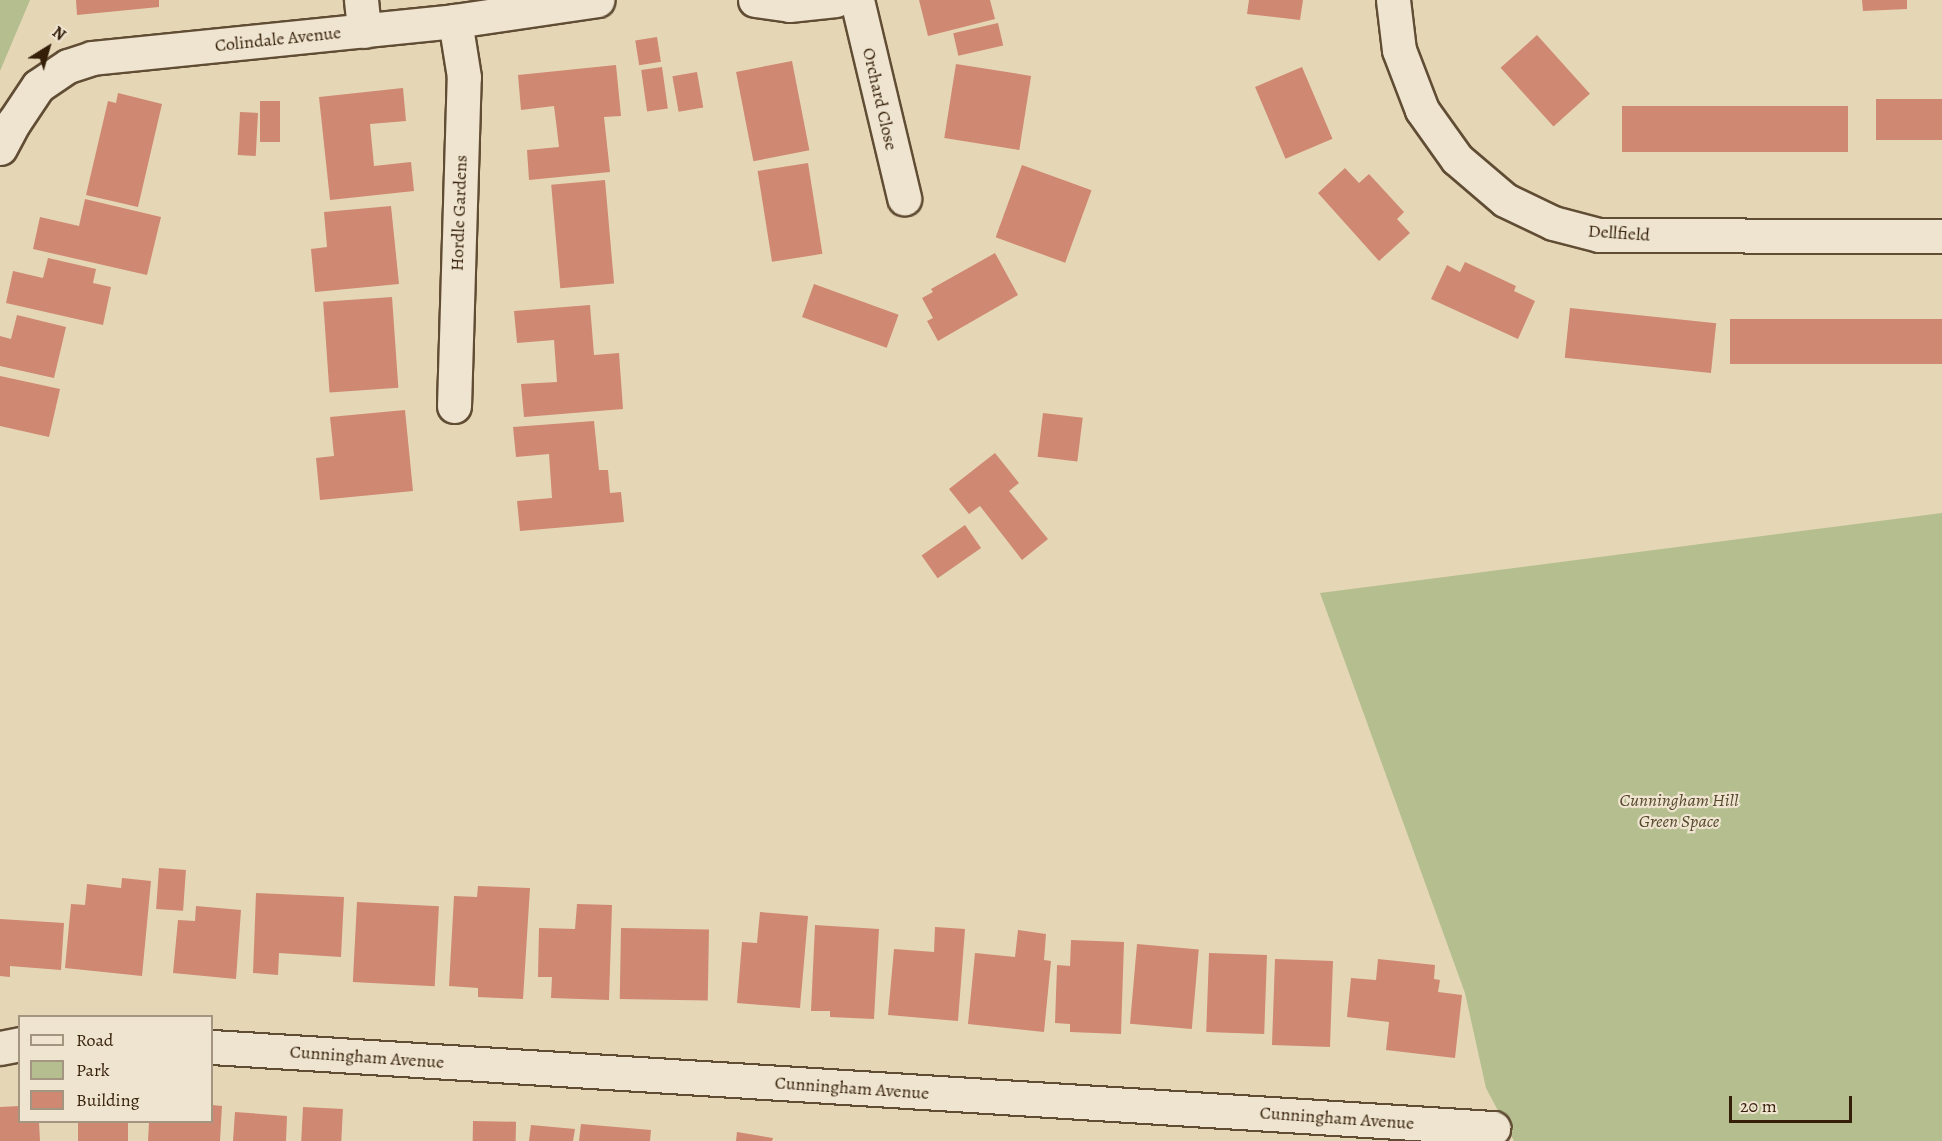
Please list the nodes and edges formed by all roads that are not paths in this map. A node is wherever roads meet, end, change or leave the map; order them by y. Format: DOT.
graph roads {
  1 [pos="597,0"];
  2 [pos="755,0"];
  3 [pos="836,0"];
  4 [pos="857,0"];
  5 [pos="1393,0"];
  6 [pos="363,15"];
  7 [pos="455,21"];
  8 [pos="0,148"];
  9 [pos="904,198"];
  10 [pos="1942,236"];
  11 [pos="454,406"];
  12 [pos="18,1044"];
  13 [pos="213,1047"];
  14 [pos="0,1048"];
  15 [pos="1493,1128"];
  1 -- 7 [label="street, Colindale Avenue"];
  2 -- 3 [label="street"];
  4 -- 9 [label="street, Orchard Close"];
  5 -- 10 [label="street, Dellfield"];
  6 -- 7 [label="street, Colindale Avenue"];
  6 -- 8 [label="street, Colindale Avenue"];
  7 -- 11 [label="street, Hordle Gardens"];
  12 -- 14 [label="street"];
  13 -- 15 [label="street, Cunningham Avenue"];
}
